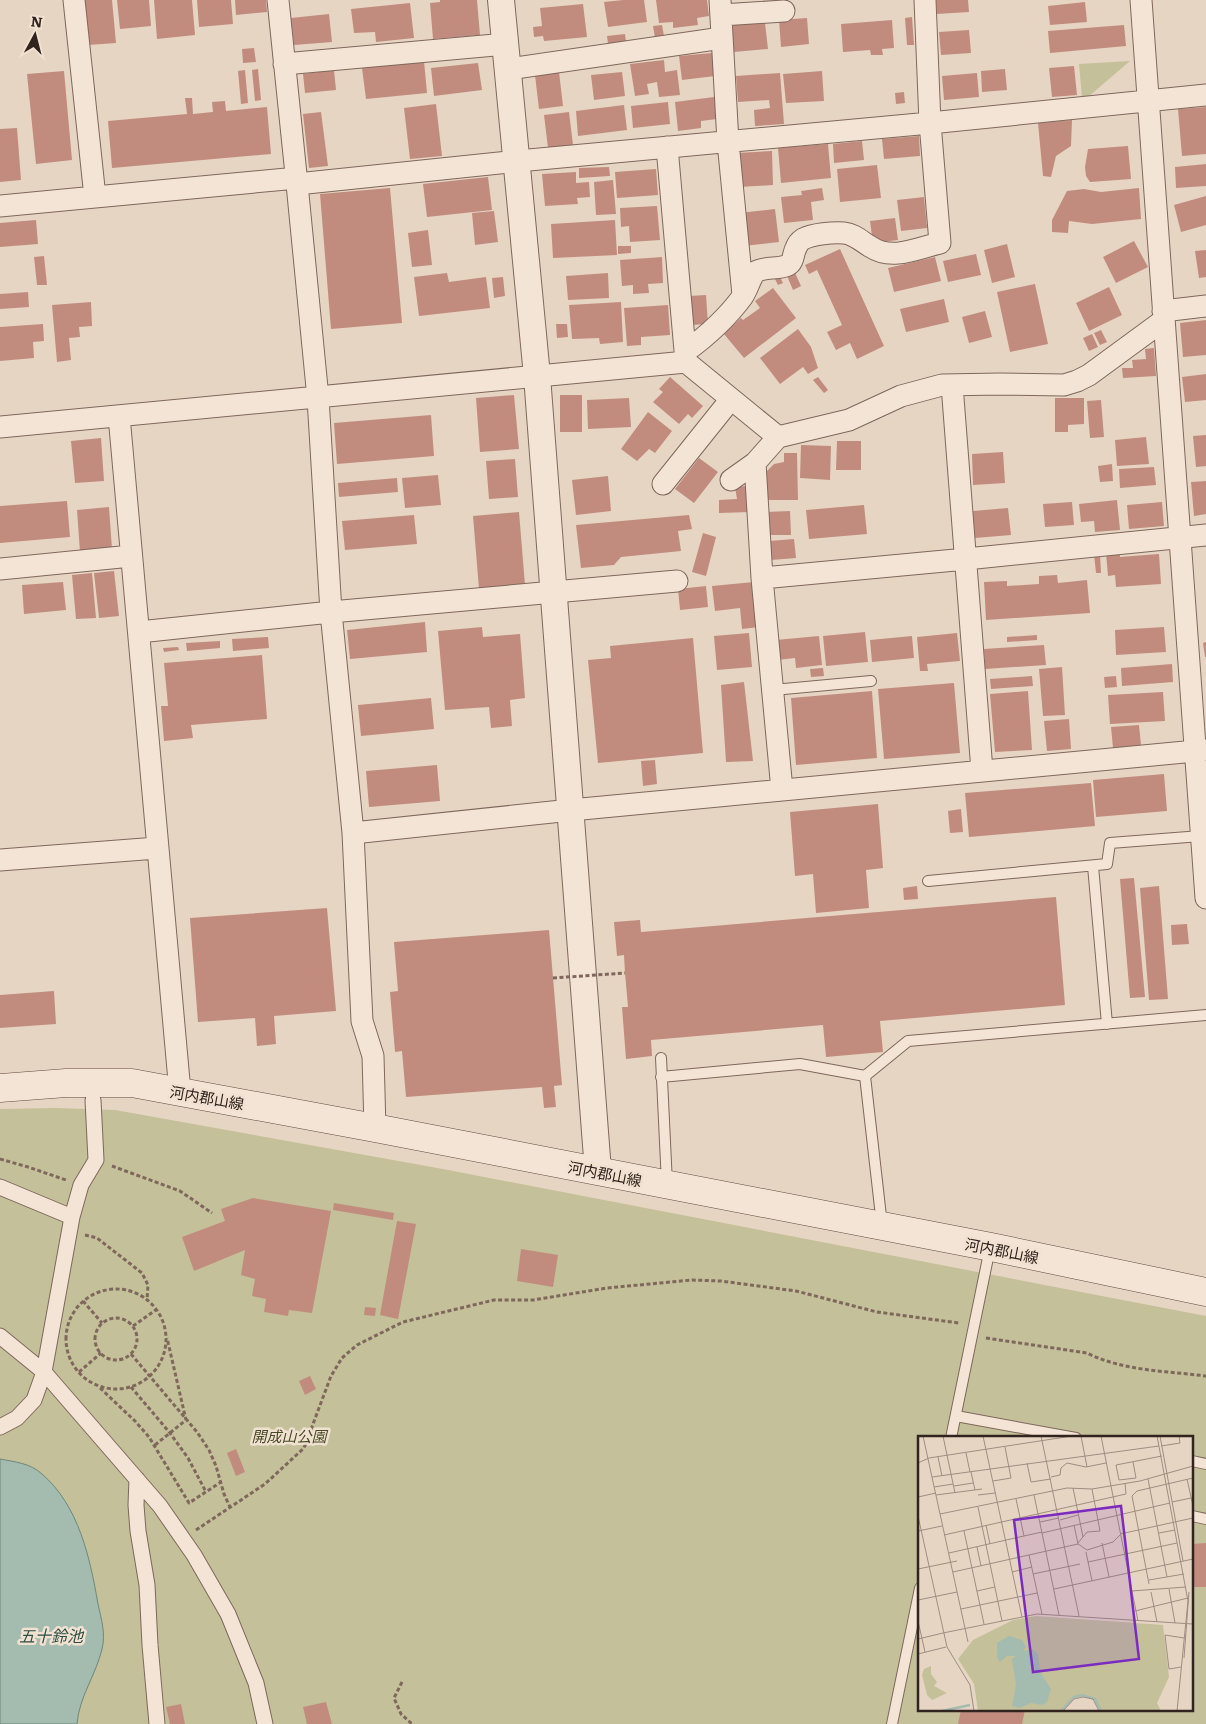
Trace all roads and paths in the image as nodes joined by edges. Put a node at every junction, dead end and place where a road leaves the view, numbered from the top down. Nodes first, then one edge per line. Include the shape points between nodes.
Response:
1 (74, 0) edge
2 (278, 0) edge
3 (501, 0) edge
4 (925, 0) edge
5 (1141, 0) edge
6 (720, 8) edge
7 (784, 11) dead end
8 (722, 38) junction
9 (507, 57) junction
10 (284, 64) junction
11 (1206, 94) edge
12 (1149, 101) junction
13 (930, 122) junction
14 (728, 142) junction
15 (667, 148) junction
16 (518, 161) junction
17 (297, 181) junction
18 (95, 197) junction
19 (0, 206) edge
20 (743, 295) junction
21 (1206, 306) edge
22 (1164, 315) junction
23 (685, 357) junction
24 (537, 376) junction
25 (952, 385) junction
26 (318, 398) junction
27 (731, 399) junction
28 (119, 416) junction
29 (0, 428) edge
30 (778, 437) junction
31 (755, 463) junction
32 (731, 480) dead end
33 (663, 484) dead end
34 (1206, 535) edge
35 (1180, 538) junction
36 (132, 556) junction
37 (966, 560) junction
38 (0, 569) edge
39 (762, 578) junction
40 (677, 581) dead end
41 (553, 591) junction
42 (331, 612) junction
43 (139, 632) junction
44 (871, 681) dead end
45 (773, 690) junction
46 (1200, 750) edge
47 (982, 771) junction
48 (782, 790) junction
49 (571, 810) junction
50 (353, 834) junction
51 (1201, 836) junction
52 (157, 848) junction
53 (0, 860) edge
54 (1093, 866) junction
55 (928, 881) dead end
56 (1206, 898) edge
57 (626, 973) dead end
58 (553, 978) dead end
59 (1206, 1015) edge
60 (1107, 1024) junction
61 (661, 1058) dead end
62 (865, 1076) junction
63 (661, 1077) junction
64 (0, 1088) edge
65 (180, 1092) junction
66 (93, 1100) dead end
67 (376, 1128) junction
68 (0, 1159) edge
69 (96, 1160) junction
70 (598, 1171) junction
71 (81, 1185) junction
72 (667, 1185) junction
73 (0, 1186) edge
74 (212, 1213) dead end
75 (71, 1224) junction
76 (882, 1226) junction
77 (990, 1247) junction
78 (1206, 1292) edge
79 (147, 1300) junction
80 (83, 1302) junction
81 (157, 1309) junction
82 (102, 1323) junction
83 (133, 1326) junction
84 (973, 1330) junction
85 (166, 1334) junction
86 (0, 1336) edge
87 (101, 1353) junction
88 (131, 1354) junction
89 (44, 1372) junction
90 (79, 1372) junction
91 (1206, 1376) edge
92 (149, 1377) junction
93 (98, 1385) junction
94 (131, 1387) junction
95 (956, 1416) junction
96 (186, 1420) junction
97 (0, 1427) edge
98 (170, 1433) junction
99 (951, 1436) edge
100 (1065, 1436) edge
101 (154, 1445) junction
102 (137, 1479) junction
103 (221, 1482) junction
104 (206, 1492) junction
105 (230, 1507) junction
106 (183, 1539) junction
107 (918, 1598) edge
108 (402, 1682) dead end
109 (157, 1724) edge
110 (265, 1724) edge
111 (412, 1724) edge
112 (892, 1724) edge

1 - 18 street
2 - 10 street
3 - 9 street
4 - 13 street
5 - 12 street
6 - 7 street
6 - 8 street
8 - 9 street
8 - 14 street
9 - 10 street
9 - 16 street
10 - 17 street
11 - 12 street
12 - 13 street
12 - 22 street
13 - 14 street
13 - 20 street via 940,242 888,254 872,248 853,234 803,239 792,262 755,272
14 - 15 street
14 - 20 street
15 - 16 street
15 - 23 street
16 - 17 street
16 - 24 street
17 - 18 street
17 - 26 street
18 - 19 street
20 - 23 street
21 - 22 street
22 - 25 street via 1077,381 1064,385
22 - 35 street
23 - 24 street
23 - 27 street
24 - 26 street
24 - 41 street
25 - 30 street via 901,396 849,420
25 - 37 street
26 - 28 street
26 - 42 street
27 - 30 street
27 - 33 street
28 - 29 street
28 - 36 street
30 - 31 street
31 - 32 street
31 - 39 street
34 - 35 street
35 - 37 street
35 - 46 street
36 - 38 street
36 - 43 street
37 - 39 street
37 - 47 street
39 - 45 street
40 - 41 street
41 - 42 street
41 - 49 street
42 - 43 street
42 - 50 street
43 - 52 street
44 - 45 lane
45 - 48 street
46 - 47 street
46 - 51 street
47 - 48 street
48 - 49 street
49 - 50 street
49 - 70 street
50 - 67 street via 362,1021 373,1056
51 - 54 lane via 1110,843 1107,864
51 - 56 street
52 - 53 street
52 - 65 street
54 - 55 lane
54 - 60 lane
57 - 58 path, bridge
59 - 60 lane
60 - 62 lane via 908,1041
61 - 63 lane
62 - 63 lane via 800,1064
62 - 76 lane
63 - 72 lane
64 - 65 main road, 河内郡山線 via 66,1082 132,1084
65 - 67 main road, 河内郡山線
66 - 69 street
67 - 70 main road, 河内郡山線
68 - 71 path
69 - 71 street
69 - 74 path via 180,1191
70 - 72 main road, 河内郡山線
71 - 75 street
72 - 76 main road, 河内郡山線
73 - 75 street
75 - 79 path via 97,1238 142,1273 148,1285
75 - 89 street
76 - 77 main road, 河内郡山線
77 - 78 main road, 河内郡山線
77 - 84 lane
79 - 80 path via 122,1289 95,1294
79 - 81 path
80 - 82 path
80 - 90 path via 71,1318 66,1337 67,1351
81 - 83 path
81 - 85 path
82 - 83 path via 117,1317
82 - 87 path via 95,1338
83 - 88 path via 138,1339
84 - 91 path via 1087,1353 1120,1366
84 - 95 lane
84 - 105 path via 852,1306 796,1291 722,1281 692,1280 607,1288 533,1300 494,1300 403,1322 357,1345 342,1358 331,1376 304,1448 264,1484
85 - 92 path via 162,1361
85 - 96 path
86 - 89 street
87 - 88 path via 116,1360
87 - 90 path
88 - 92 path
89 - 97 street via 34,1400 17,1418
89 - 102 street
90 - 93 path
92 - 94 path
92 - 96 path
93 - 94 path via 118,1390
93 - 101 path via 150,1437
94 - 98 path
95 - 99 lane
95 - 100 lane
96 - 98 path
96 - 103 path via 209,1450
98 - 101 path
98 - 104 path
101 - 104 path via 189,1503
102 - 106 street
102 - 109 street via 137,1514 147,1586
103 - 104 path
103 - 105 path
105 - 106 path
106 - 110 street via 228,1614 256,1683
107 - 112 lane
108 - 111 path via 394,1698 401,1714

